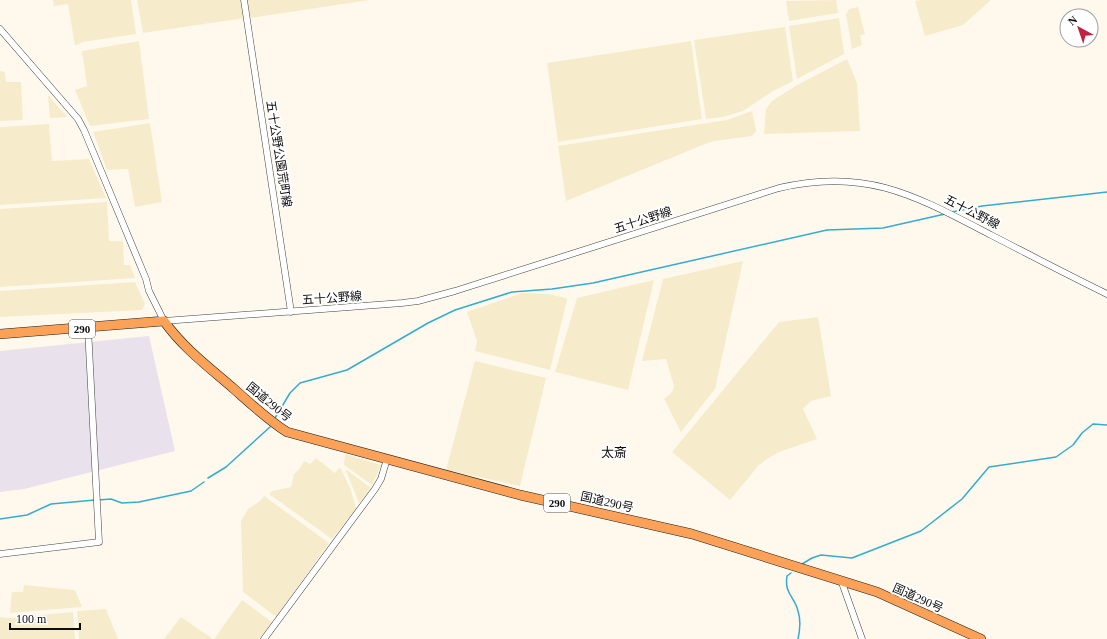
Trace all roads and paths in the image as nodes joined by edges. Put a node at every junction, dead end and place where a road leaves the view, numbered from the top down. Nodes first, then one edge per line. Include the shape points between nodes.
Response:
1 (244, 0) edge
2 (0, 29) edge
3 (1107, 294) edge
4 (291, 312) junction
5 (164, 321) junction
6 (88, 328) junction
7 (0, 334) edge
8 (387, 459) junction
9 (0, 554) edge
10 (841, 580) junction
11 (264, 639) edge
12 (862, 639) edge
13 (981, 639) edge

1 - 4 street, 五十公野公園荒町線
2 - 5 street via 76,116 84,130 149,291
3 - 4 street, 五十公野線 via 911,195 848,180 827,180 779,188 418,301
4 - 5 street, 五十公野線
5 - 6 highway, 290
5 - 8 highway, 国道290号 / 290 via 176,338 199,359 287,432
6 - 7 highway, 290
6 - 9 street via 99,542
8 - 10 highway, 国道290号 / 290 via 520,495 692,534
8 - 11 street via 375,489
10 - 12 street
10 - 13 highway, 国道290号 / 290 via 877,592

